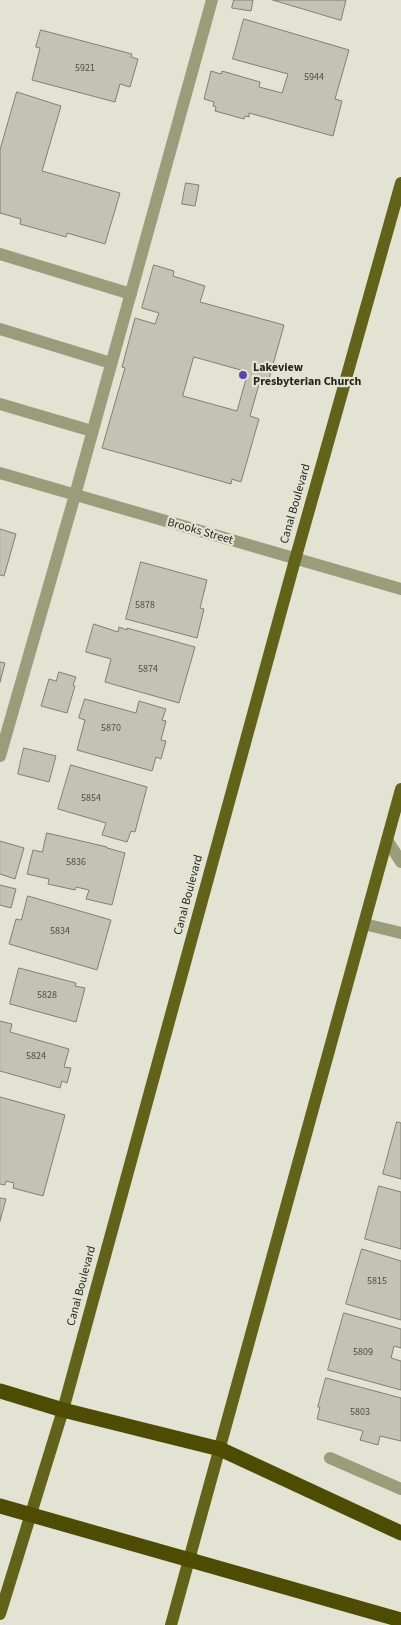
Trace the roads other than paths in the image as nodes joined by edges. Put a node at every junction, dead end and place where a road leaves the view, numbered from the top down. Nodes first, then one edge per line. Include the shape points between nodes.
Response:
1 (212, 0) edge
2 (401, 183) edge
3 (0, 254) edge
4 (131, 294) junction
5 (0, 328) edge
6 (111, 363) junction
7 (0, 404) edge
8 (92, 431) junction
9 (0, 473) edge
10 (75, 495) junction
11 (295, 560) junction
12 (401, 589) edge
13 (0, 756) edge
14 (401, 790) edge
15 (387, 840) junction
16 (401, 862) edge
17 (364, 924) junction
18 (401, 933) edge
19 (0, 1392) edge
20 (63, 1410) junction
21 (220, 1448) junction
22 (330, 1458) dead end
23 (401, 1489) edge
24 (0, 1506) edge
25 (401, 1533) edge
26 (0, 1614) edge
27 (401, 1620) edge
28 (170, 1625) edge

1 - 4 street
2 - 11 main road, Canal Boulevard
3 - 4 street
4 - 6 street
5 - 6 street
6 - 8 street
7 - 8 street
8 - 10 street
9 - 10 street, Brooks Street
10 - 11 street, Brooks Street
10 - 13 street
11 - 12 street, Brooks Street
11 - 20 main road, Canal Boulevard
14 - 15 main road
15 - 16 street
15 - 17 main road
17 - 18 street
17 - 21 main road
19 - 20 highway
20 - 21 highway
20 - 26 main road, Canal Boulevard
21 - 25 highway
21 - 28 main road
22 - 23 street
24 - 27 highway

